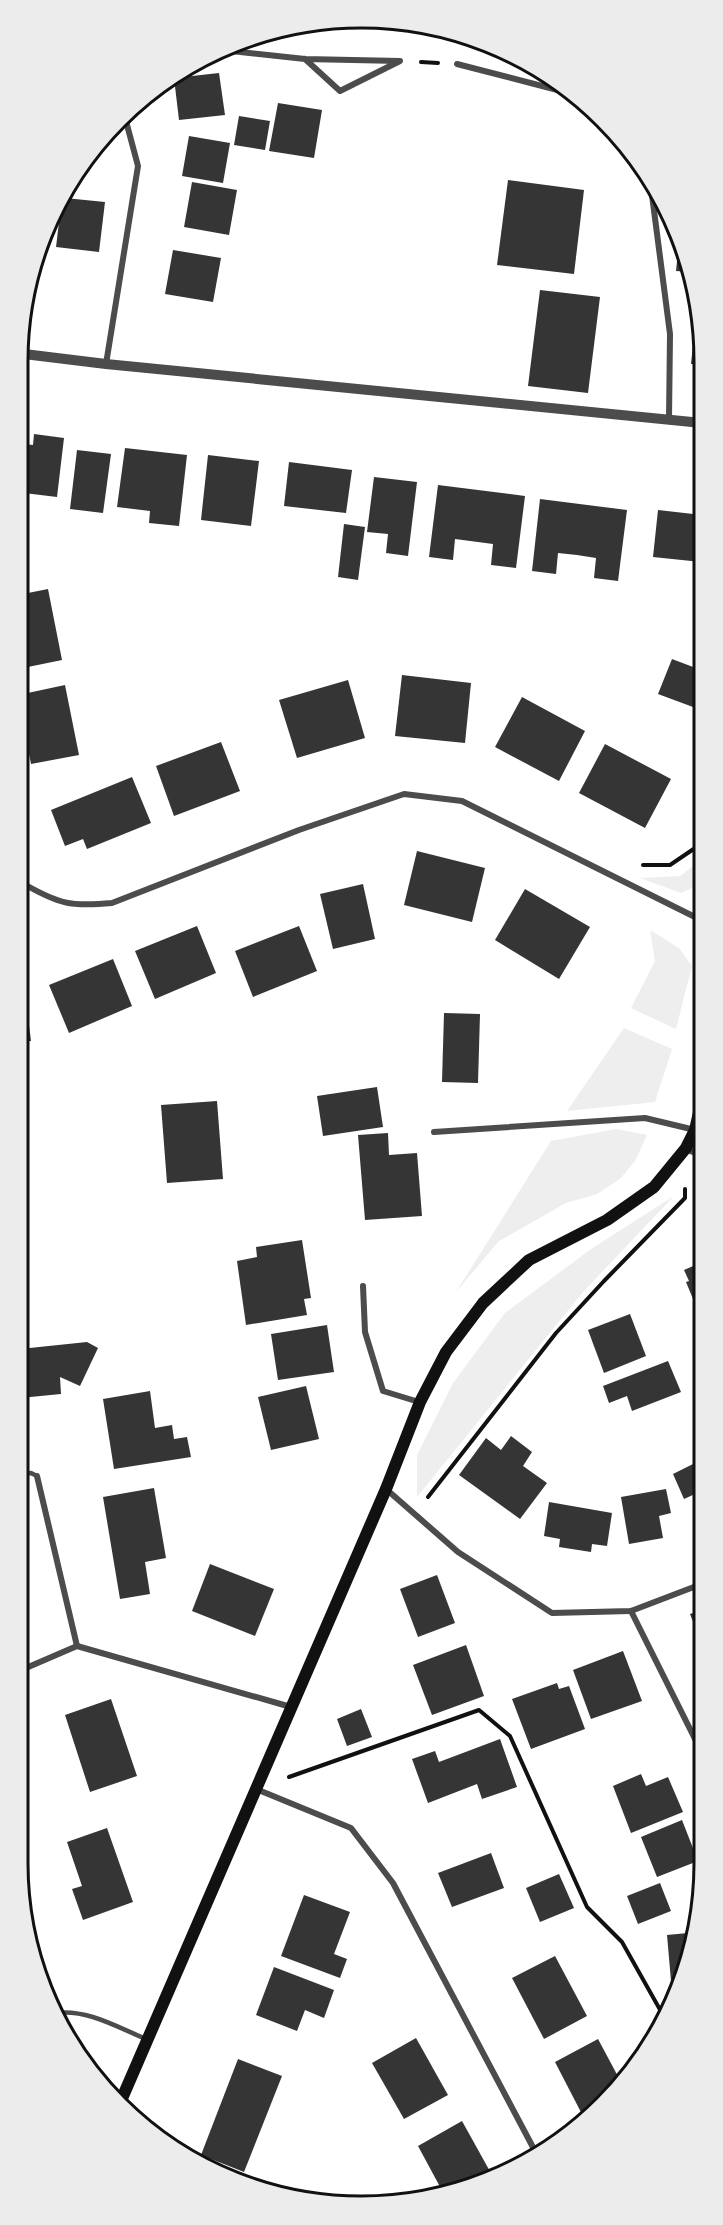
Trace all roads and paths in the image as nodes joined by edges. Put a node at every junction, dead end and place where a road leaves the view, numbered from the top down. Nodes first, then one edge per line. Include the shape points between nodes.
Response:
1 (239, 52) edge
2 (305, 59) junction
3 (400, 61) junction
4 (457, 64) joint
5 (552, 89) edge
6 (127, 125) edge
7 (653, 200) edge
8 (28, 355) edge
9 (106, 364) junction
10 (669, 419) junction
11 (694, 422) edge
12 (694, 849) edge
13 (627, 884) junction
14 (28, 886) edge
15 (694, 917) edge
16 (694, 1130) edge
17 (434, 1132) dead end
18 (694, 1132) edge
19 (686, 1148) junction
20 (694, 1152) edge
21 (363, 1286) dead end
22 (420, 1402) junction
23 (28, 1474) edge
24 (37, 1476) joint
25 (386, 1489) junction
26 (415, 1514) junction
27 (694, 1587) edge
28 (631, 1611) junction
29 (77, 1646) junction
30 (28, 1667) edge
31 (291, 1707) junction
32 (694, 1737) edge
33 (255, 1789) junction
34 (660, 2010) edge
35 (64, 2012) edge
36 (148, 2040) junction
37 (123, 2096) edge
38 (534, 2148) edge

1 - 2 street
2 - 3 street
2 - 3 street via 340,91
3 - 4 path
4 - 5 street
6 - 9 street via 138,166
7 - 10 street via 670,334
8 - 9 street
9 - 10 street
10 - 11 street
12 - 13 path via 670,865 635,865
13 - 14 street via 462,801 404,794 112,903 81,906 50,899
13 - 15 street
16 - 17 street via 645,1118
18 - 19 main road
19 - 20 street
19 - 22 main road via 654,1187 607,1220 529,1260 483,1303 446,1352
19 - 26 path via 685,1198 556,1333
21 - 22 street via 365,1332 383,1391
22 - 25 main road
23 - 24 lane
24 - 29 street
25 - 26 street
25 - 31 main road
26 - 28 street via 458,1552 552,1612
27 - 28 street
28 - 32 street
29 - 30 street
29 - 31 street
31 - 33 main road
33 - 34 path via 479,1710 510,1736 587,1907 622,1942
33 - 36 main road
33 - 38 street via 351,1828 393,1882
35 - 36 lane via 95,2017
36 - 37 main road

